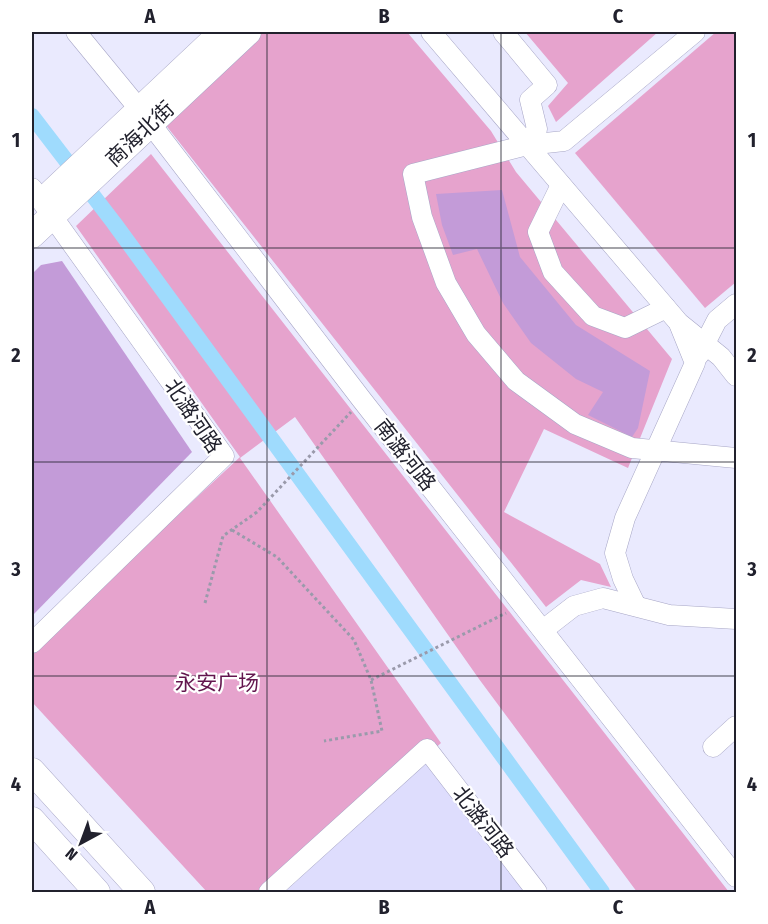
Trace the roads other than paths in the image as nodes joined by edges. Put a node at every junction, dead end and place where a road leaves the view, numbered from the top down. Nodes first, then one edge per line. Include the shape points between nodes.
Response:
1 (76, 32) edge
2 (223, 32) edge
3 (248, 32) edge
4 (431, 32) edge
5 (503, 32) edge
6 (695, 32) edge
7 (145, 118) junction
8 (527, 145) junction
9 (561, 185) junction
10 (44, 204) edge
11 (32, 236) edge
12 (736, 304) edge
13 (673, 316) junction
14 (705, 344) junction
15 (729, 357) edge
16 (695, 363) junction
17 (736, 376) edge
18 (655, 451) junction
19 (736, 458) edge
20 (636, 606) junction
21 (736, 619) edge
22 (543, 630) junction
23 (32, 643) edge
24 (736, 726) edge
25 (713, 747) dead end
26 (32, 771) edge
27 (32, 820) edge
28 (736, 877) edge
29 (97, 892) edge
30 (142, 892) edge
31 (269, 892) edge
32 (537, 892) edge

1 - 7 street, 南潞河路
2 - 7 main road
3 - 7 main road, 商海北街
4 - 8 street
5 - 8 street via 547,85 530,100 537,129
6 - 8 street via 564,141
7 - 10 main road
7 - 22 street, 南潞河路
8 - 9 street
8 - 18 street via 413,174 422,217 446,283 476,334 516,381 575,424 632,448
9 - 13 street
9 - 13 street via 538,232 553,272 593,316 625,328
10 - 11 main road
10 - 23 street, 北潞河路 via 224,456
12 - 14 street via 717,320
13 - 14 street
13 - 16 street
14 - 15 street
14 - 16 street
15 - 17 street
16 - 18 street
18 - 19 street
18 - 20 street via 625,518 615,553
20 - 21 street via 669,615
20 - 22 street via 603,598 574,606
22 - 28 street, 南潞河路
24 - 25 street
26 - 30 main road
27 - 29 main road
31 - 32 street, 北潞河路 via 427,749

